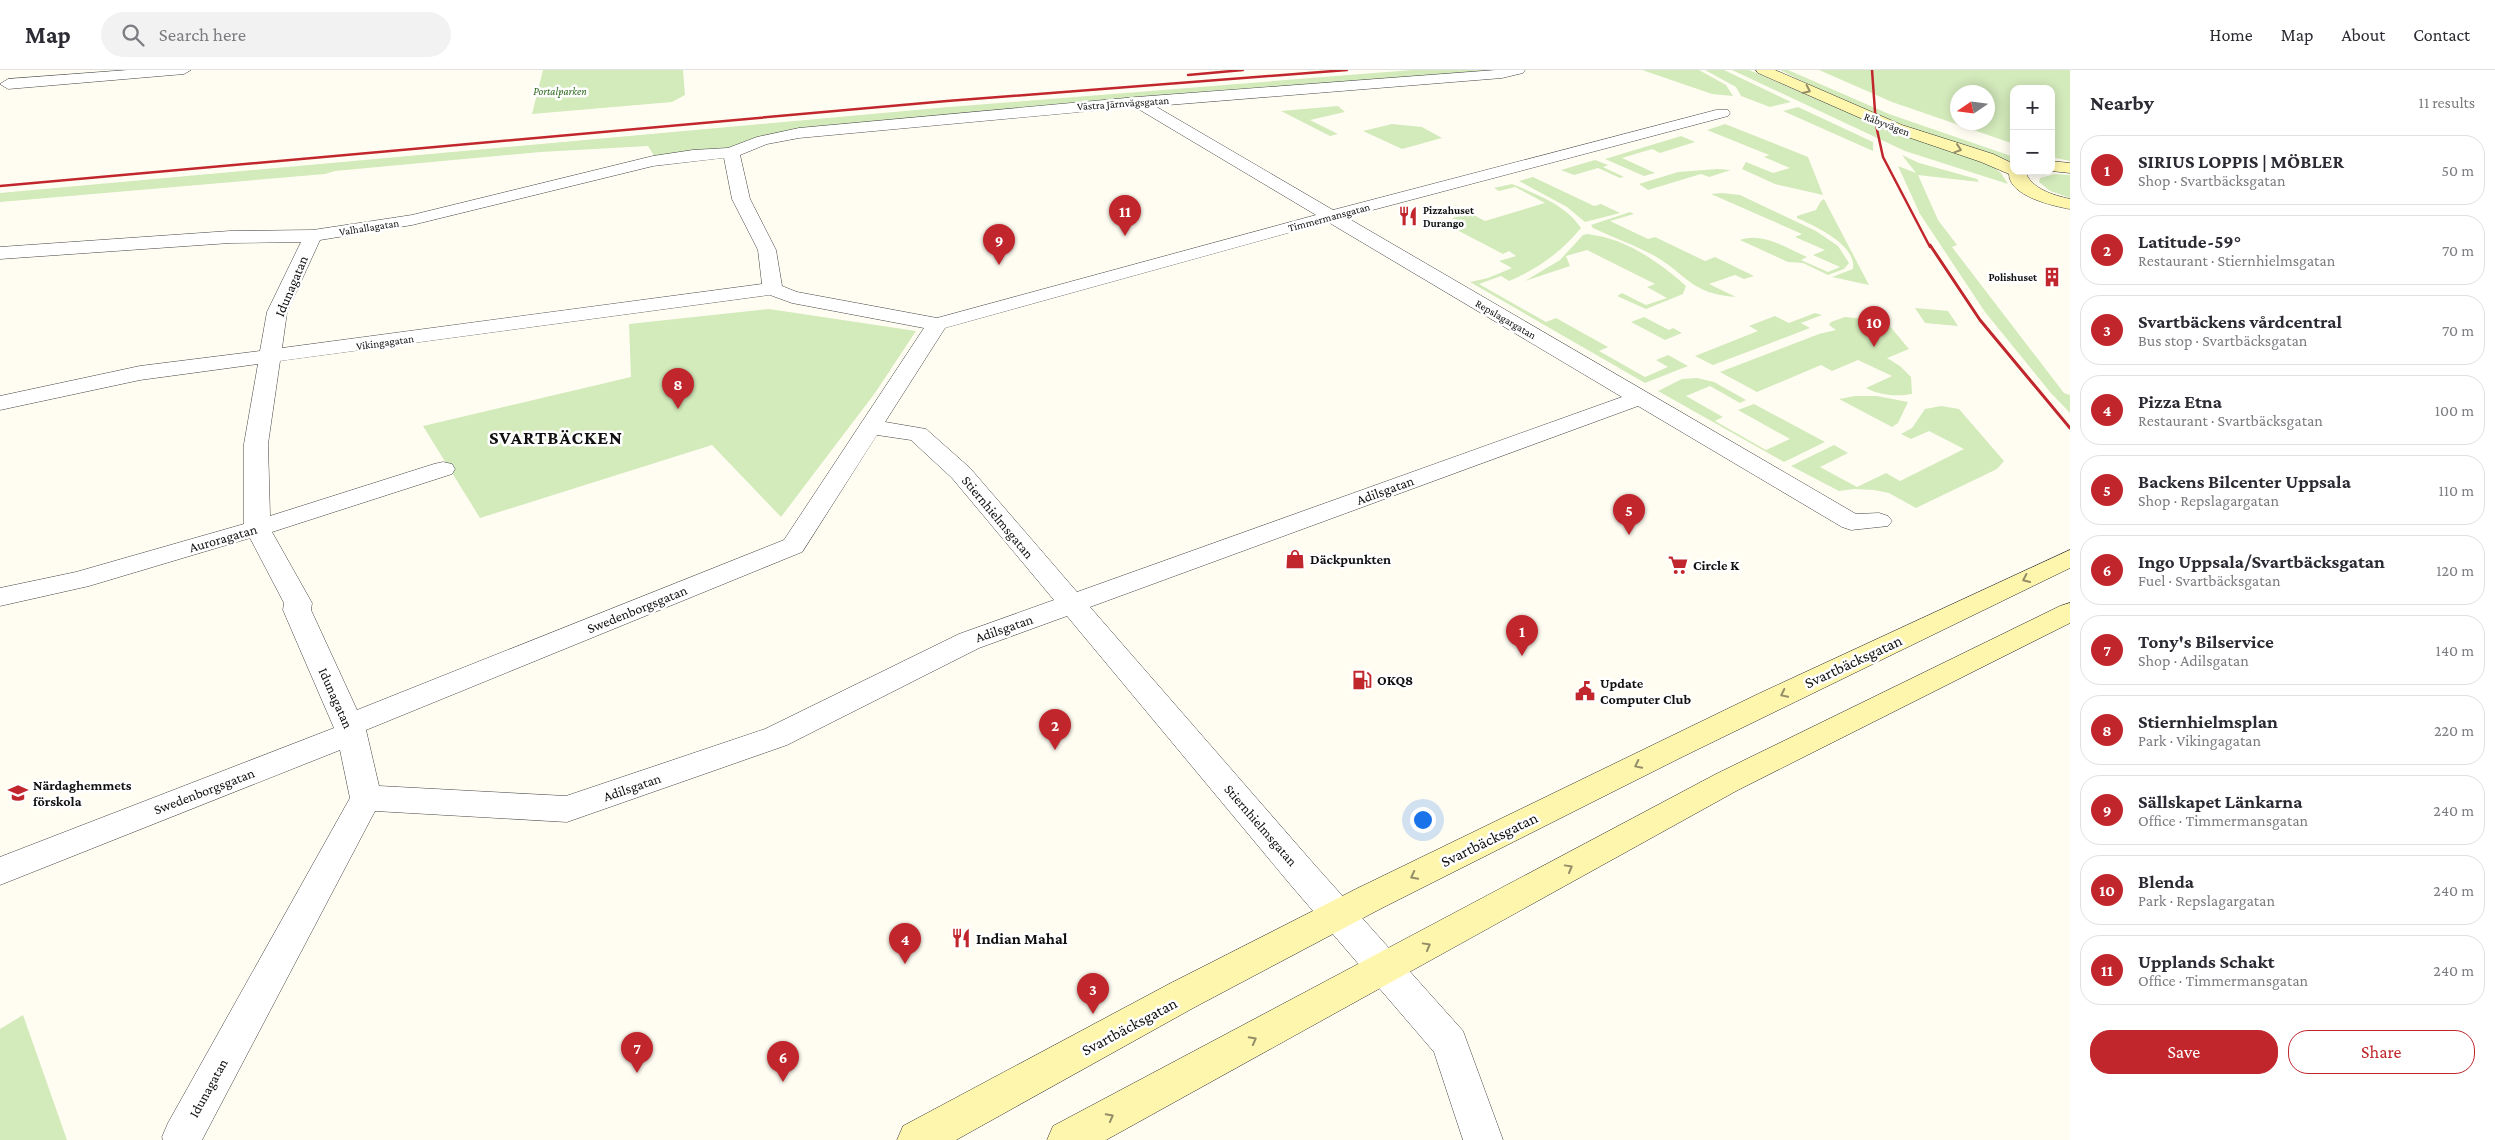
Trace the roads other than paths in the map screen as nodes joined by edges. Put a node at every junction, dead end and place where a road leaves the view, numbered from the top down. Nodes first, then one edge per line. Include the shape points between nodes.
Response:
1 (21, 70) edge
2 (184, 70) edge
3 (1518, 70) edge
4 (1763, 70) edge
5 (1819, 78) dead end
6 (4, 89) edge
7 (1137, 102) junction
8 (1878, 103) dead end
9 (1722, 114) dead end
10 (1912, 117) dead end
11 (2008, 150) dead end
12 (731, 154) junction
13 (2010, 168) edge
14 (2018, 175) edge
15 (2069, 204) edge
16 (1331, 216) junction
17 (314, 236) junction
18 (0, 253) edge
19 (772, 289) junction
20 (937, 324) junction
21 (269, 358) junction
22 (1639, 398) junction
23 (0, 404) edge
24 (872, 427) junction
25 (443, 469) dead end
26 (1878, 521) dead end
27 (257, 528) junction
28 (2070, 558) edge
29 (0, 597) edge
30 (1071, 605) junction
31 (2070, 612) edge
32 (350, 729) junction
33 (366, 798) junction
34 (0, 871) edge
35 (1339, 915) junction
36 (1386, 969) junction
37 (182, 1137) dead end
38 (917, 1140) edge
39 (1067, 1140) edge
40 (1483, 1140) edge

1 - 6 street
2 - 6 street
3 - 7 street, Västra Järnvägsgatan via 1502,74
4 -> 13 street, Råbyvägen via 1896,128
5 - 8 street, Råbyvägen
7 - 12 street, Västra Järnvägsgatan via 799,133 763,140
7 - 16 street, Repslagargatan
9 - 16 street, Timmermansgatan
10 - 11 street, Råbyvägen
12 - 17 street, Valhallagatan via 653,161 412,220
12 - 19 street via 741,198 767,250
14 - 15 street via 2023,186
16 - 20 street, Timmermansgatan
16 - 22 street, Repslagargatan
17 - 18 street, Valhallagatan via 230,237
17 - 21 street, Idunagatan via 277,312
19 - 20 street via 792,297
19 - 21 street, Vikingagatan
20 - 24 street
21 - 23 street, Vikingagatan via 140,373
21 - 27 street, Idunagatan via 256,444
22 - 26 street, Repslagargatan via 1851,522
22 - 30 street, Adilsgatan
24 - 30 street, Stiernhielmsgatan via 918,434 961,473
24 - 32 street, Swedenborgsgatan via 793,546
25 - 27 street, Auroragatan
27 - 29 street, Auroragatan via 79,580
27 - 32 street, Idunagatan via 298,603 297,610
28 -> 35 street, Svartbäcksgatan via 1773,699
30 - 33 street, Adilsgatan via 969,641 776,737 567,809
30 - 35 street, Stiernhielmsgatan
36 -> 31 street via 1735,778
32 - 33 street, Idunagatan
32 - 34 street, Swedenborgsgatan
33 - 37 street, Idunagatan
35 - 36 street, Stiernhielmsgatan
35 - 38 street, Svartbäcksgatan
39 -> 36 street
36 - 40 street via 1450,1043

